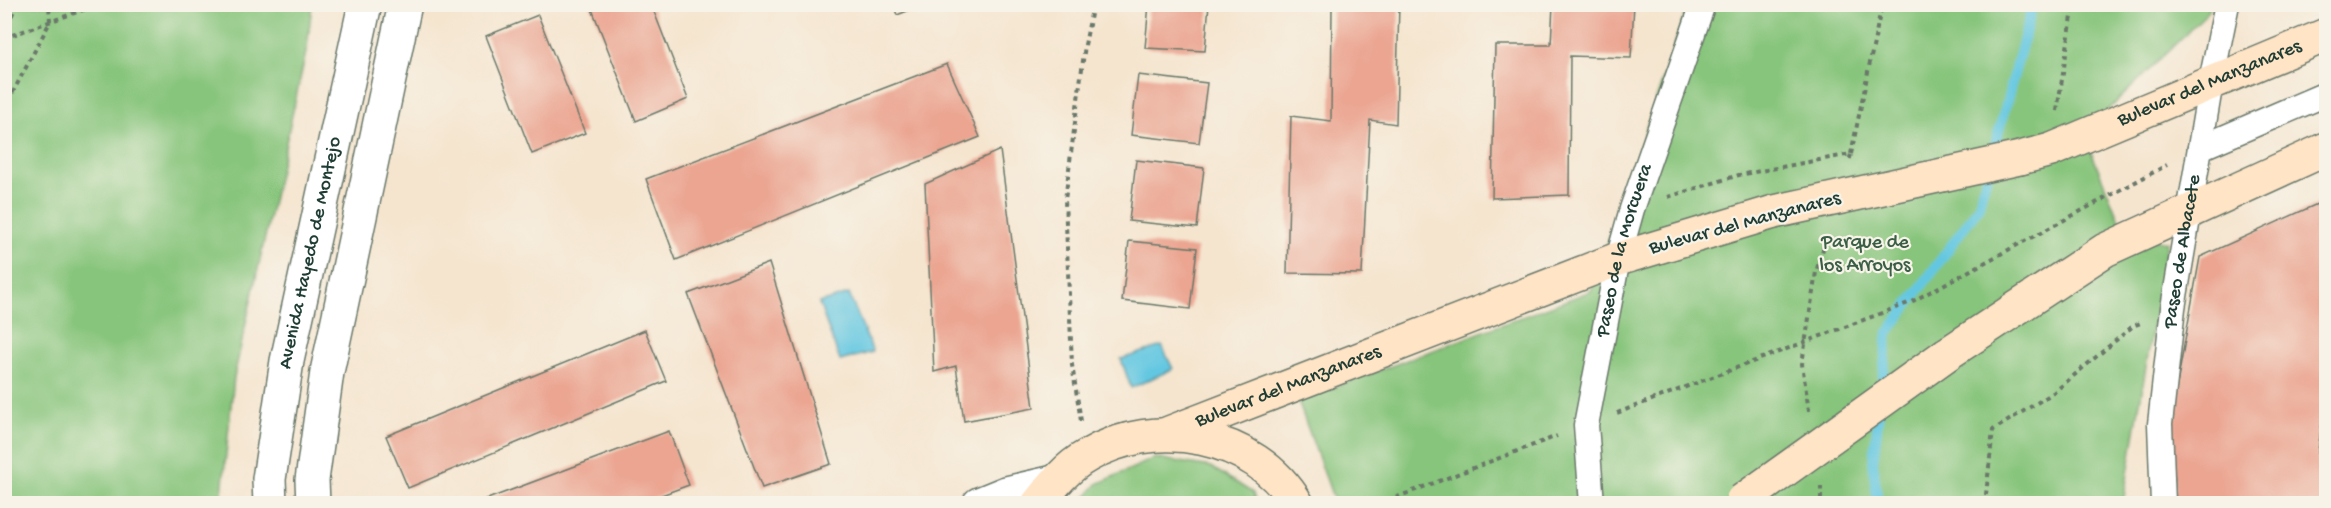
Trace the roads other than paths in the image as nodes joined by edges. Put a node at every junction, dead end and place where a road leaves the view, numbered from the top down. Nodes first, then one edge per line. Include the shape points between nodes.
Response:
1 (364, 4) edge
2 (405, 4) edge
3 (1703, 4) edge
4 (2227, 4) edge
5 (2326, 35) edge
6 (2211, 82) junction
7 (2326, 94) edge
8 (2200, 148) junction
9 (2326, 149) edge
10 (2189, 212) junction
11 (1618, 259) junction
12 (1169, 433) junction
13 (1046, 493) edge
14 (1740, 502) edge
15 (270, 504) edge
16 (313, 504) edge
17 (979, 504) edge
18 (1297, 504) edge
19 (1592, 504) edge
20 (2163, 504) edge

1 - 15 street, Avenida Hayedo de Montejo via 287,360 269,479
2 - 16 street via 327,372 312,480
3 - 11 street, Paseo de la Morcuera
4 - 6 street, Paseo de Albacete
5 - 6 main road, Bulevar del Manzanares
6 - 8 street, Paseo de Albacete
6 - 11 main road, Bulevar del Manzanares, bridge via 2051,150 1774,212
7 - 8 street
8 - 10 street, Paseo de Albacete
9 - 10 main road
10 - 14 main road, bridge via 2105,250 1947,354
10 - 20 street, Paseo de Albacete via 2160,424
11 - 12 main road, Bulevar del Manzanares
11 - 19 street, Paseo de la Morcuera via 1586,425
12 - 13 main road via 1127,439 1087,456
12 - 18 main road via 1215,440 1256,460 1289,491
13 - 17 street via 1006,494

